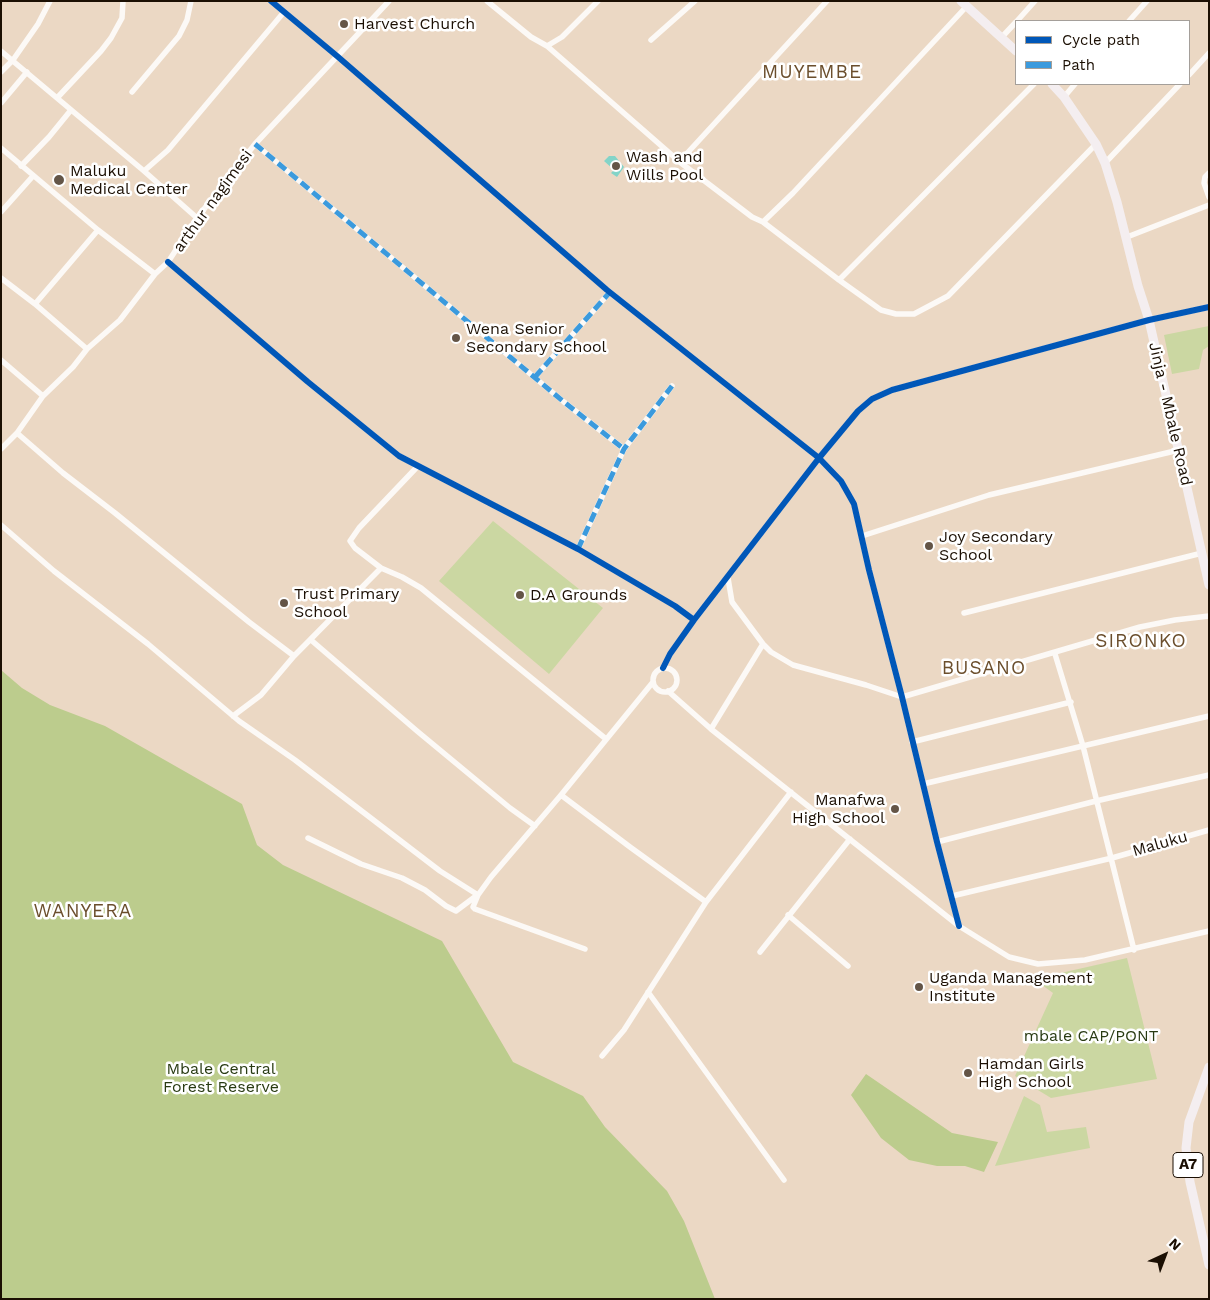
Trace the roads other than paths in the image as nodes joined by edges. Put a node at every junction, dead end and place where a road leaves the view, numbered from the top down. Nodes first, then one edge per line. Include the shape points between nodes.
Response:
1 (50, 1) edge
2 (123, 1) edge
3 (191, 1) edge
4 (271, 1) edge
5 (389, 1) edge
6 (487, 1) edge
7 (598, 1) edge
8 (695, 1) edge
9 (827, 1) edge
10 (1035, 1) edge
11 (1147, 1) edge
12 (964, 4) edge
13 (284, 12) junction
14 (1017, 20) edge
15 (1130, 20) edge
16 (1015, 22) edge
17 (1002, 38) junction
18 (651, 40) dead end
19 (547, 46) junction
20 (1015, 50) edge
21 (1, 51) edge
22 (1209, 54) edge
23 (338, 56) junction
24 (13, 60) junction
25 (1, 72) edge
26 (27, 72) junction
27 (1190, 74) edge
28 (1033, 85) edge
29 (1053, 85) edge
30 (1074, 85) edge
31 (1179, 85) edge
32 (132, 92) dead end
33 (1064, 96) junction
34 (57, 98) junction
35 (1, 103) edge
36 (71, 110) junction
37 (255, 144) junction
38 (1096, 144) junction
39 (1, 148) edge
40 (680, 161) junction
41 (1105, 163) junction
42 (21, 166) junction
43 (144, 171) junction
44 (1209, 173) edge
45 (33, 176) junction
46 (1209, 198) edge
47 (1209, 205) edge
48 (1, 212) edge
49 (197, 218) junction
50 (763, 222) junction
51 (98, 230) junction
52 (1127, 237) junction
53 (168, 262) junction
54 (155, 274) junction
55 (1, 278) edge
56 (839, 280) junction
57 (610, 292) junction
58 (35, 304) junction
59 (1209, 307) edge
60 (1150, 320) junction
61 (87, 349) junction
62 (1, 360) edge
63 (534, 377) junction
64 (672, 386) dead end
65 (43, 396) junction
66 (17, 433) junction
67 (2, 446) edge
68 (624, 449) junction
69 (1179, 450) junction
70 (819, 458) junction
71 (417, 467) junction
72 (1, 525) edge
73 (862, 536) junction
74 (578, 549) junction
75 (1202, 553) junction
76 (381, 568) junction
77 (728, 578) junction
78 (1209, 585) edge
79 (964, 613) dead end
80 (1209, 616) edge
81 (694, 620) junction
82 (311, 640) junction
83 (763, 644) junction
84 (1055, 654) junction
85 (294, 656) junction
86 (663, 668) junction
87 (653, 682) junction
88 (668, 691) junction
89 (902, 697) junction
90 (1071, 702) junction
91 (233, 716) junction
92 (1209, 716) edge
93 (711, 729) junction
94 (606, 739) junction
95 (912, 742) junction
96 (1083, 746) junction
97 (1209, 774) edge
98 (923, 784) junction
99 (790, 792) junction
100 (561, 795) junction
101 (1096, 801) junction
102 (535, 826) junction
103 (1209, 830) edge
104 (308, 838) dead end
105 (850, 839) junction
106 (937, 842) junction
107 (1112, 858) junction
108 (478, 895) junction
109 (952, 896) junction
110 (706, 902) junction
111 (788, 915) junction
112 (959, 926) junction
113 (1209, 931) edge
114 (586, 949) dead end
115 (1134, 950) junction
116 (760, 952) dead end
117 (848, 966) dead end
118 (648, 992) junction
119 (602, 1056) dead end
120 (1209, 1067) edge
121 (784, 1180) dead end
122 (1209, 1265) edge

1 - 24 street
2 - 34 street via 122,18 110,38
3 - 32 street via 179,36
4 - 13 street
5 - 23 street, arthur nagimesi
6 - 19 street
7 - 19 street via 562,37
8 - 18 street
9 - 40 street
10 - 14 street
11 - 15 street
12 - 17 main road
12 - 50 street
13 - 23 street
13 - 43 street via 168,150
16 - 17 street
17 - 20 main road
19 - 40 street
21 - 24 street
22 - 27 street
23 - 37 street, arthur nagimesi
23 - 57 street
24 - 25 street
24 - 26 street
26 - 34 street
26 - 35 street
28 - 56 street
29 - 33 main road, Jinja - Mbale Road
30 - 33 street
31 - 41 street
33 - 38 main road, Jinja - Mbale Road
34 - 36 street
36 - 42 street
36 - 43 street
37 - 49 street, arthur nagimesi
37 - 63 street
38 - 41 main road, Jinja - Mbale Road
38 - 56 street via 948,296 923,310 914,314 896,314 881,310
39 - 42 street
40 - 50 street
41 - 52 main road, Jinja - Mbale Road
42 - 45 street
43 - 49 street
44 - 46 street via 1204,183
45 - 48 street
45 - 51 street
47 - 52 street
49 - 53 street, arthur nagimesi
50 - 56 street
51 - 54 street
51 - 58 street
52 - 60 main road, Jinja - Mbale Road
53 - 54 street, arthur nagimesi
53 - 71 street via 382,444
54 - 61 street, arthur nagimesi via 120,320
55 - 58 street
57 - 63 street
57 - 70 street
58 - 61 street
59 - 60 street
60 - 69 main road, Jinja - Mbale Road
60 - 70 street via 892,390 872,399 858,411
61 - 65 street, arthur nagimesi
62 - 65 street
63 - 68 street
64 - 68 street
65 - 66 street, arthur nagimesi
66 - 67 street, arthur nagimesi
66 - 85 street
68 - 74 street
69 - 73 street via 990,495
69 - 75 main road, Jinja - Mbale Road
70 - 73 street via 850,493
70 - 77 street
71 - 74 street
71 - 76 street via 351,539 355,548
72 - 91 street
73 - 89 street
74 - 81 street
75 - 78 main road, Jinja - Mbale Road
75 - 79 street
76 - 82 street
76 - 94 street via 421,588
77 - 81 street
77 - 83 street via 732,602
80 - 84 street via 1140,627
81 - 86 street
82 - 85 street
82 - 102 street
83 - 89 street via 776,656 793,664
83 - 93 street
84 - 89 street
84 - 90 street
85 - 91 street via 261,695
86 - 87 street via 656,671
86 - 88 street via 671,669 677,679
87 - 88 street via 660,691
87 - 94 street
88 - 93 street
89 - 95 street
90 - 95 street
90 - 96 street
91 - 108 street via 440,871
92 - 96 street
93 - 99 street
94 - 100 street
95 - 98 street
96 - 98 street
96 - 101 street
97 - 101 street
98 - 106 street
99 - 105 street
99 - 110 street
100 - 102 street
100 - 110 street
101 - 106 street
101 - 107 street
102 - 108 street
103 - 107 street, Maluku
104 - 108 street via 361,864 402,878 456,911
105 - 111 street
105 - 112 street
106 - 109 street
107 - 109 street, Maluku
107 - 115 street
108 - 114 street via 475,909
109 - 112 street
110 - 118 street
111 - 116 street
111 - 117 street
112 - 115 street via 1009,957 1029,962 1065,963
113 - 115 street
118 - 119 street via 624,1030
118 - 121 street
120 - 122 main road, A7 via 1190,1122 1186,1148 1190,1182

